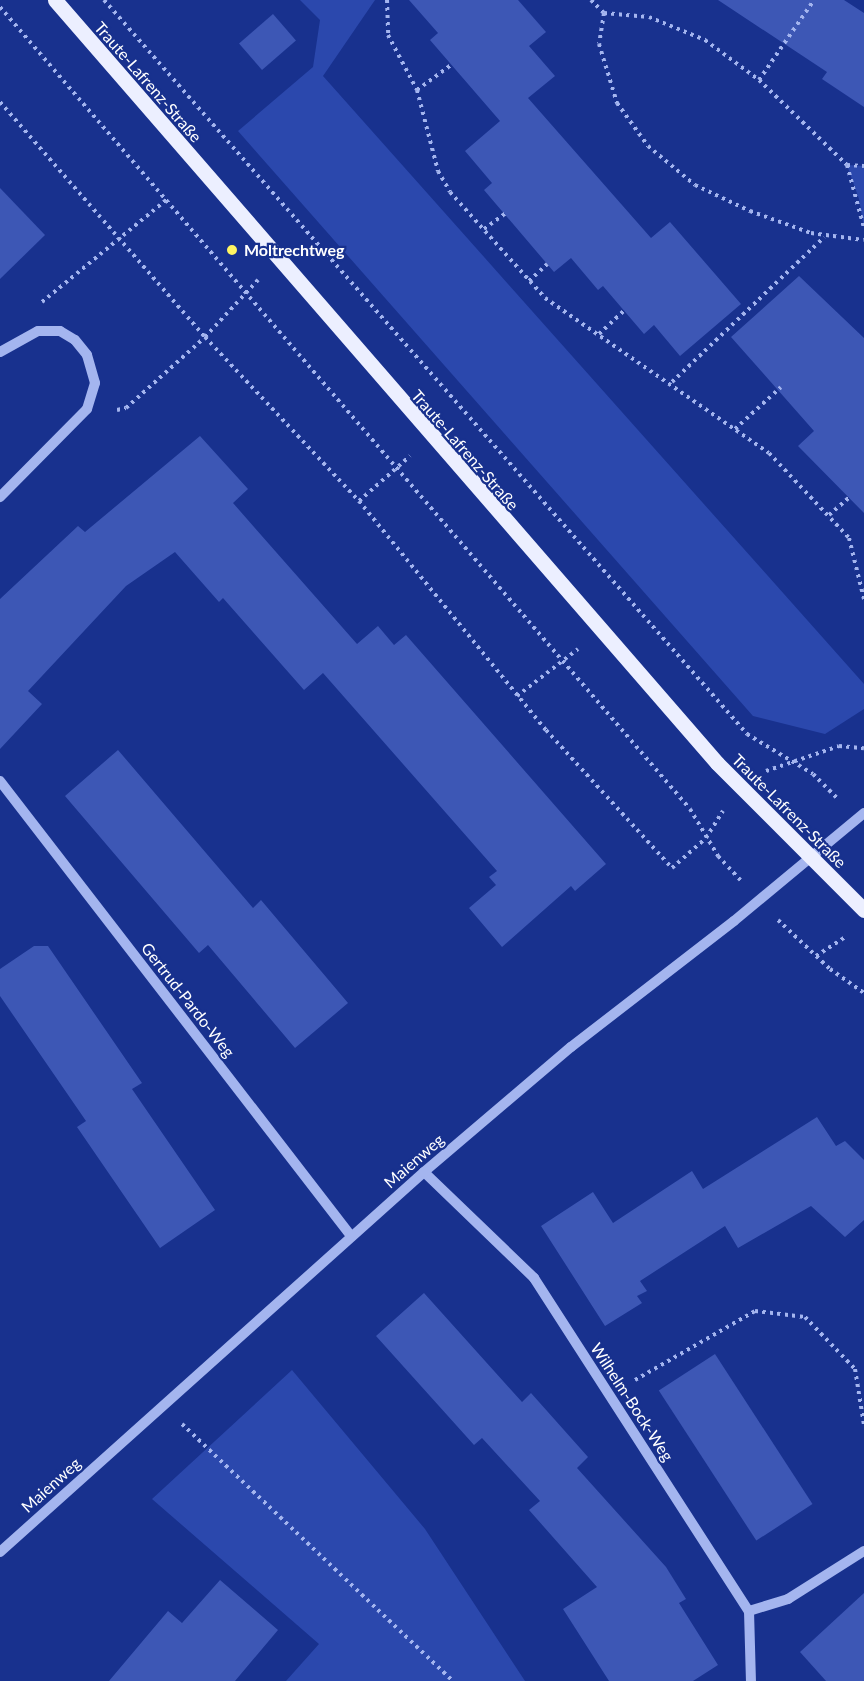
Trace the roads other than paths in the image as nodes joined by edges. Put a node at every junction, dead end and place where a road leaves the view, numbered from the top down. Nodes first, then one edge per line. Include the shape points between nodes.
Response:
1 (55, 0) edge
2 (4, 349) edge
3 (0, 497) edge
4 (0, 781) edge
5 (864, 813) edge
6 (810, 858) junction
7 (864, 910) edge
8 (424, 1172) junction
9 (351, 1236) junction
10 (2, 1547) edge
11 (864, 1551) edge
12 (749, 1611) junction
13 (751, 1681) edge

1 - 6 main road, Traute-Lafrenz-Straße via 601,632 723,770
2 - 3 street via 50,330 75,340 87,355 95,383 91,403 80,418
4 - 9 street, Gertrud-Pardo-Weg
5 - 6 street, Maienweg
6 - 7 main road, Traute-Lafrenz-Straße
6 - 8 street, Maienweg via 571,1047
8 - 9 street, Maienweg
8 - 12 street, Wilhelm-Bock-Weg via 534,1278
9 - 10 street, Maienweg
11 - 12 street via 788,1599
12 - 13 street

